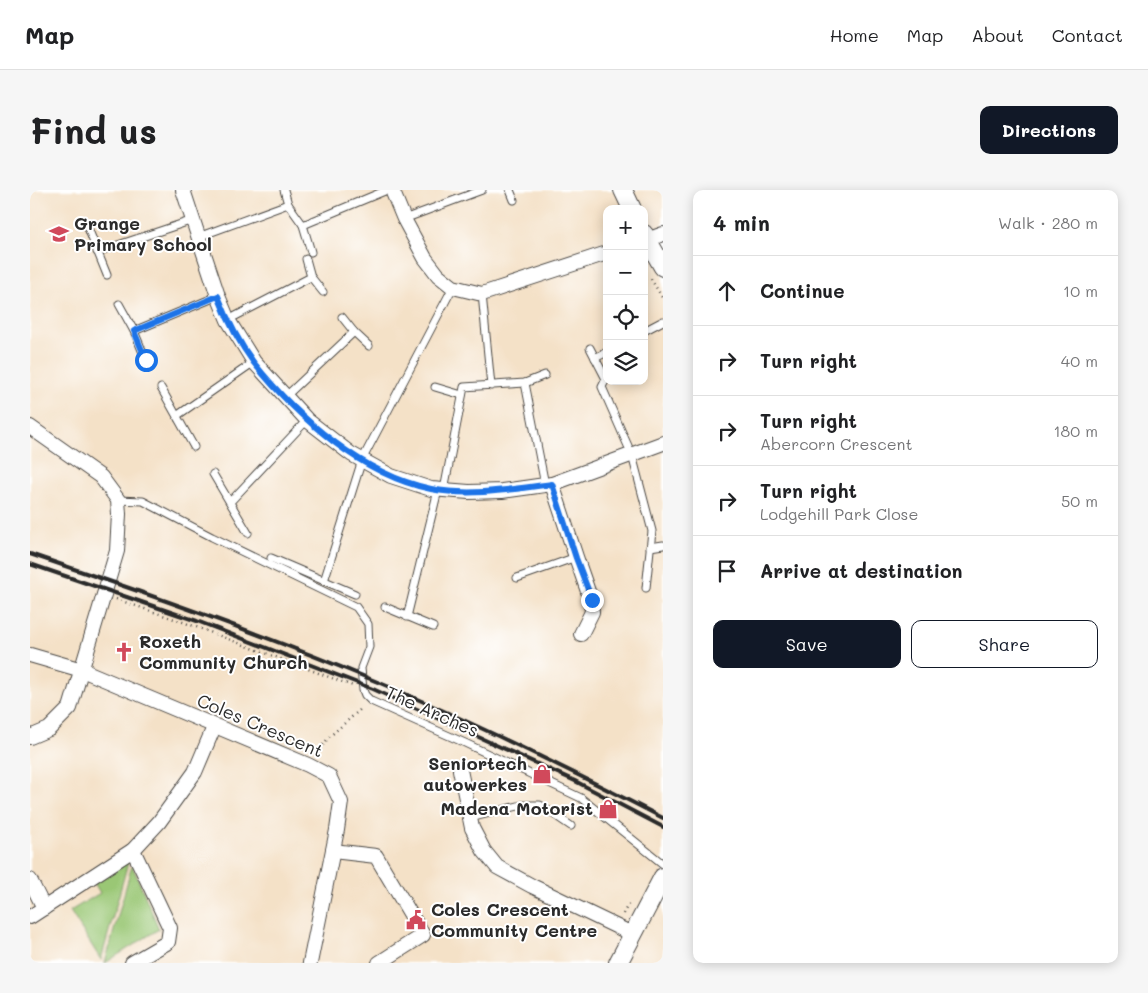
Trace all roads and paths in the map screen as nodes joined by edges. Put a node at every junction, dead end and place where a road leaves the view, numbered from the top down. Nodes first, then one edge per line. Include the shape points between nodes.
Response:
1 (183, 190) edge
2 (284, 190) edge
3 (387, 190) edge
4 (392, 190) edge
5 (482, 190) edge
6 (510, 190) edge
7 (623, 190) edge
8 (514, 200) dead end
9 (288, 204) junction
10 (630, 205) edge
11 (404, 219) junction
12 (193, 220) junction
13 (303, 225) junction
14 (88, 228) dead end
15 (198, 237) junction
16 (650, 237) edge
17 (97, 252) junction
18 (311, 252) dead end
19 (603, 254) edge
20 (306, 259) dead end
21 (656, 271) edge
22 (107, 276) dead end
23 (312, 277) junction
24 (454, 287) junction
25 (322, 292) dead end
26 (482, 294) junction
27 (218, 296) junction
28 (663, 299) edge
29 (118, 304) dead end
30 (342, 318) dead end
31 (228, 320) junction
32 (663, 321) edge
33 (648, 329) edge
34 (134, 331) junction
35 (354, 332) junction
36 (369, 346) dead end
37 (590, 348) dead end
38 (603, 354) edge
39 (595, 358) junction
40 (146, 360) dead end
41 (254, 362) junction
42 (545, 376) dead end
43 (525, 383) junction
44 (491, 386) junction
45 (436, 387) dead end
46 (161, 388) dead end
47 (462, 395) junction
48 (286, 397) junction
49 (178, 415) junction
50 (307, 420) junction
51 (30, 427) edge
52 (663, 443) edge
53 (194, 447) dead end
54 (632, 454) junction
55 (362, 460) junction
56 (213, 474) dead end
57 (549, 484) junction
58 (441, 490) junction
59 (118, 500) junction
60 (230, 502) junction
61 (248, 533) dead end
62 (663, 545) edge
63 (650, 547) junction
64 (272, 558) dead end
65 (576, 558) junction
66 (517, 578) dead end
67 (324, 581) junction
68 (646, 588) dead end
69 (355, 594) dead end
70 (103, 595) junction
71 (385, 607) dead end
72 (407, 617) junction
73 (433, 627) dead end
74 (581, 634) dead end
75 (30, 655) edge
76 (82, 670) junction
77 (363, 690) junction
78 (371, 702) junction
79 (214, 727) junction
80 (30, 737) edge
81 (308, 765) junction
82 (460, 770) dead end
83 (470, 818) junction
84 (571, 826) dead end
85 (133, 850) junction
86 (333, 851) junction
87 (663, 864) edge
88 (663, 877) edge
89 (30, 880) edge
90 (44, 908) junction
91 (30, 917) edge
92 (632, 934) junction
93 (132, 963) edge
94 (310, 963) edge
95 (379, 963) edge
96 (618, 963) edge

1 - 12 street
2 - 9 lane
3 - 13 lane
4 - 11 street
5 - 11 lane
6 - 8 lane
7 - 10 street
9 - 13 lane
9 - 15 lane
11 - 24 street via 425,258 438,275
12 - 15 street
12 - 17 lane
13 - 18 lane
14 - 17 lane
15 - 27 street
16 - 21 street
17 - 22 lane
19 - 26 street
20 - 23 lane
21 - 28 path
23 - 25 lane
23 - 31 lane
24 - 26 street
24 - 55 lane
26 - 44 lane
27 - 31 street
27 - 34 lane
29 - 34 lane
30 - 35 lane
31 - 41 street
32 - 33 lane
34 - 40 lane
35 - 36 lane
35 - 48 lane
37 - 39 lane
38 - 39 lane
39 - 54 lane via 606,379 602,387
41 - 48 street
41 - 49 lane
42 - 43 lane
43 - 44 lane
43 - 57 lane
44 - 47 lane via 464,387
45 - 47 lane
46 - 49 lane
47 - 58 lane
48 - 50 street
49 - 53 lane
50 - 55 street
50 - 60 lane
51 - 59 street via 101,477
52 - 54 street
54 - 57 street
54 - 63 lane via 652,531
55 - 58 street via 391,476
55 - 67 lane
56 - 60 lane
57 - 58 street via 469,492
57 - 65 street
58 - 72 lane
59 - 70 street via 117,551
59 - 77 lane, The Arches via 150,504 356,607 368,624 368,647 361,668
60 - 61 lane
62 - 63 lane
63 - 68 lane
64 - 67 lane
65 - 66 lane
65 - 74 street via 592,600 592,612
67 - 69 lane
70 - 76 street
70 - 77 path
71 - 72 lane
72 - 73 lane
75 - 76 street, Coles Crescent
76 - 79 street, Coles Crescent
76 - 80 street via 70,708 49,729
77 - 78 lane, The Arches
78 - 81 path via 329,737
78 - 87 lane, The Arches via 581,798
79 - 81 street, Coles Crescent
79 - 85 street via 195,772 160,822
81 - 86 street, Coles Crescent via 329,776 340,802
82 - 83 street
83 - 84 lane via 522,805 540,805
83 - 92 street via 484,851 497,867
85 - 90 street
85 - 93 street via 170,928 168,942
86 - 94 street, Coles Crescent
86 - 95 street via 376,856 423,935
88 - 92 street
89 - 90 street
90 - 91 street
92 - 96 street

